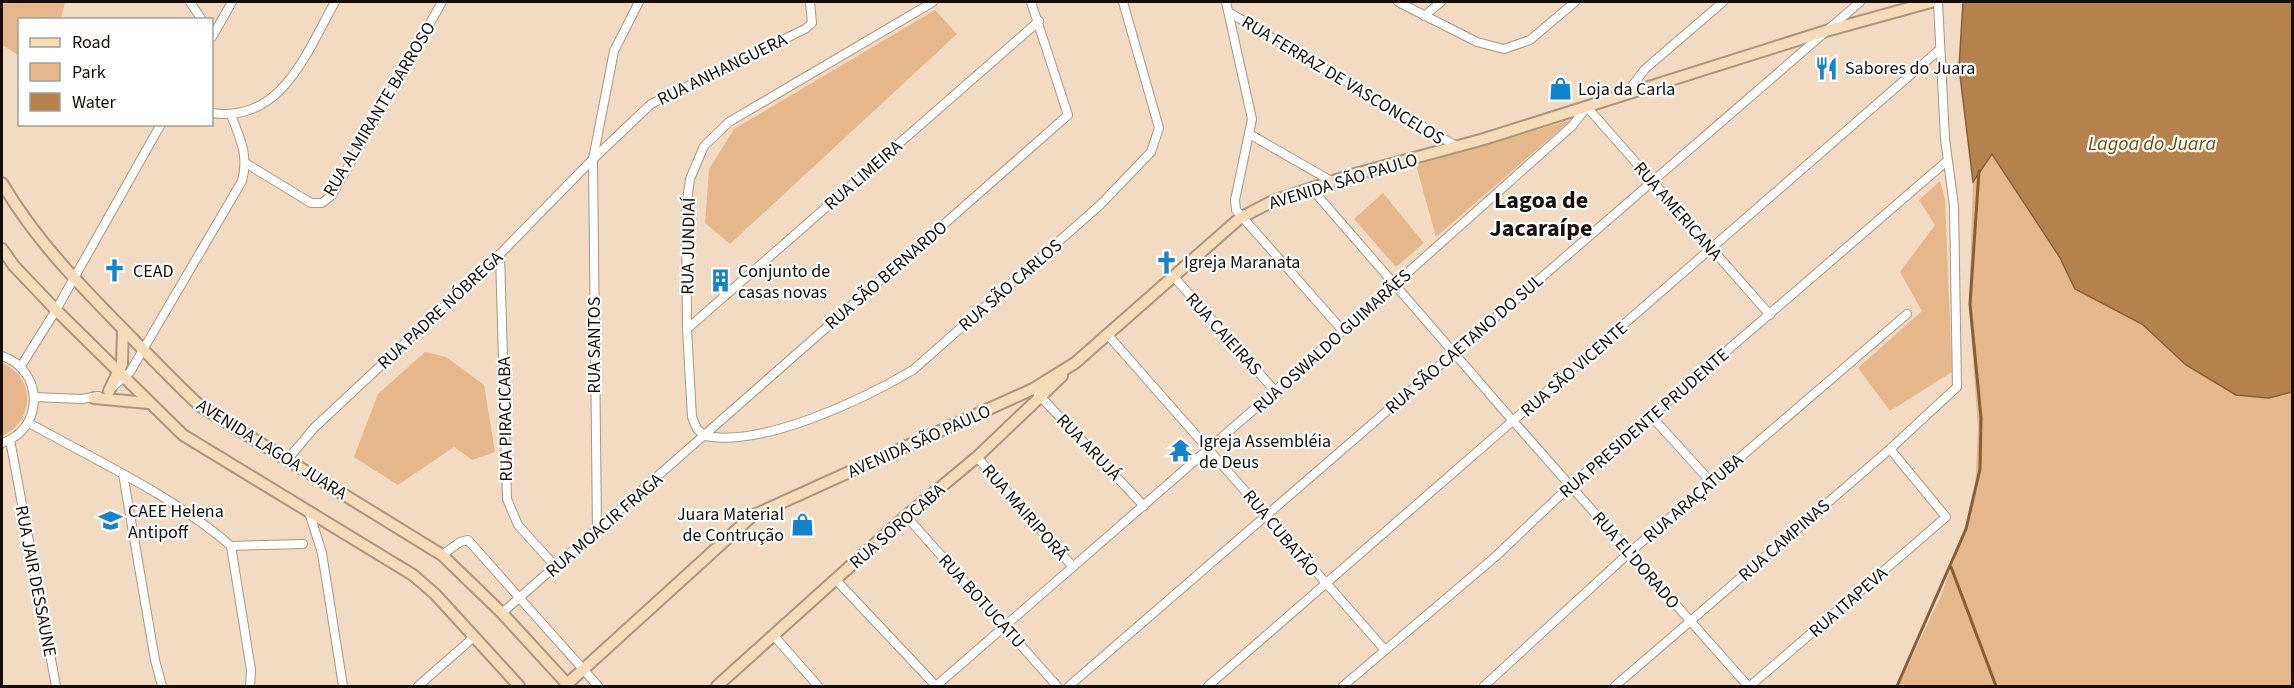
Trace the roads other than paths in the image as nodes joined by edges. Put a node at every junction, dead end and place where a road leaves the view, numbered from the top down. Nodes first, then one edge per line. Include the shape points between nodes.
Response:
1 (190, 2) edge
2 (232, 2) edge
3 (335, 2) edge
4 (442, 2) edge
5 (639, 2) edge
6 (810, 2) edge
7 (933, 2) edge
8 (1031, 2) edge
9 (1124, 2) edge
10 (1226, 2) edge
11 (1398, 2) edge
12 (1441, 2) edge
13 (1575, 2) edge
14 (1723, 2) edge
15 (1860, 2) edge
16 (1931, 2) edge
17 (1938, 2) edge
18 (1230, 13) junction
19 (1424, 15) junction
20 (200, 18) edge
21 (1039, 21) junction
22 (1826, 31) junction
23 (213, 34) edge
24 (1939, 50) junction
25 (1626, 94) junction
26 (1587, 107) junction
27 (213, 113) edge
28 (231, 115) junction
29 (160, 126) edge
30 (1251, 135) junction
31 (1456, 146) junction
32 (592, 159) junction
33 (1947, 161) junction
34 (247, 164) junction
35 (1333, 182) junction
36 (1652, 182) junction
37 (2, 183) edge
38 (1311, 189) junction
39 (1240, 218) junction
40 (2, 249) edge
41 (1712, 249) junction
42 (500, 254) junction
43 (1173, 276) junction
44 (73, 278) junction
45 (1395, 285) junction
46 (56, 310) junction
47 (1907, 314) dead end
48 (1770, 315) junction
49 (687, 329) junction
50 (123, 330) junction
51 (1342, 331) junction
52 (1107, 334) junction
53 (143, 350) junction
54 (1453, 353) junction
55 (2, 356) edge
56 (1075, 363) junction
57 (21, 366) junction
58 (122, 375) junction
59 (1033, 389) junction
60 (108, 391) joint
61 (1275, 391) junction
62 (34, 397) junction
63 (1041, 397) junction
64 (94, 398) junction
65 (147, 403) junction
66 (1651, 416) junction
67 (1513, 422) junction
68 (28, 423) junction
69 (705, 436) junction
70 (6, 442) edge
71 (1209, 449) junction
72 (1890, 449) junction
73 (977, 458) junction
74 (287, 460) junction
75 (123, 474) junction
76 (1711, 482) junction
77 (1570, 485) junction
78 (1144, 506) junction
79 (308, 510) junction
80 (1267, 515) junction
81 (906, 516) junction
82 (597, 531) junction
83 (303, 544) dead end
84 (231, 546) junction
85 (1630, 552) junction
86 (442, 555) junction
87 (556, 567) junction
88 (1073, 567) junction
89 (836, 580) junction
90 (1326, 585) junction
91 (520, 598) junction
92 (502, 613) junction
93 (1690, 620) junction
94 (1004, 627) junction
95 (474, 637) junction
96 (775, 637) junction
97 (1385, 650) junction
98 (585, 668) junction
99 (567, 686) edge
100 (817, 686) edge
101 (936, 686) edge
102 (56, 687) edge
103 (162, 687) edge
104 (250, 687) edge
105 (343, 687) edge
106 (418, 687) edge
107 (519, 687) edge
108 (598, 687) edge
109 (717, 687) edge
110 (1058, 687) edge
111 (1069, 687) edge
112 (1208, 687) edge
113 (1343, 687) edge
114 (1484, 687) edge
115 (1615, 687) edge
116 (1749, 687) edge

1 - 20 street
2 - 23 street
3 - 28 street via 298,67 277,94 254,110
4 - 34 street, RUA ALMIRANTE BARROSO via 332,195 322,203 311,203
5 - 32 street, RUA SANTOS via 614,51
6 - 32 street, RUA ANHANGUERA via 812,23 805,29 651,104
7 - 49 street, RUA JUNDIAÍ via 729,122 704,146 690,179 686,208
8 - 21 street
9 - 69 street, RUA SÃO CARLOS via 1159,128 1151,152 1091,213 913,370 886,386 788,427 740,437
10 - 18 street
11 - 19 street
12 - 19 street
13 - 19 street via 1530,40 1504,49 1477,42
14 - 25 street via 1645,69
15 - 22 street, RUA SÃO CAETANO DO SUL
16 - 22 street, AVENIDA SÃO PAULO
17 - 24 street
18 - 30 street via 1250,107
18 - 31 street, RUA FERRAZ DE VASCONCELOS
21 - 49 street, RUA LIMEIRA
21 - 69 street, RUA SÃO BERNARDO via 1068,115
22 - 25 street, AVENIDA SÃO PAULO
22 - 36 street, RUA SÃO CAETANO DO SUL
24 - 33 street
24 - 41 street, RUA SÃO VICENTE
25 - 26 street, AVENIDA SÃO PAULO
26 - 31 street, AVENIDA SÃO PAULO
26 - 36 street, RUA AMERICANA
26 - 45 street, RUA OSWALDO GUIMARÃES via 1572,126
27 - 28 street
28 - 34 street
29 - 44 street
30 - 35 street
30 - 39 street via 1235,200
31 - 35 street, AVENIDA SÃO PAULO
32 - 42 street, RUA PADRE NÓBREGA
32 - 82 street, RUA SANTOS
33 - 48 street, RUA PRESIDENTE PRUDENTE
33 - 72 street, RUA CAMPINAS via 1954,206 1959,377 1953,393
34 - 53 street via 242,181
35 - 38 street, AVENIDA SÃO PAULO
36 - 41 street, RUA AMERICANA
36 - 54 street, RUA SÃO CAETANO DO SUL
37 - 44 street, AVENIDA LAGOA JUARA via 22,218
38 - 39 street, AVENIDA SÃO PAULO via 1273,201
38 - 45 street, RUA EL'DORADO
39 - 43 street, AVENIDA SÃO PAULO
39 - 51 street
40 - 46 street, AVENIDA LAGOA JUARA
41 - 48 street, RUA AMERICANA
41 - 67 street, RUA SÃO VICENTE
42 - 74 street, RUA PADRE NÓBREGA via 314,428
42 - 87 street, RUA PIRACICABA via 507,499 518,525
43 - 52 street, AVENIDA SÃO PAULO
43 - 61 street, RUA CAIEIRAS
44 - 46 street
44 - 50 street, AVENIDA LAGOA JUARA
45 - 51 street, RUA OSWALDO GUIMARÃES
45 - 54 street, RUA EL'DORADO
46 - 57 street
46 - 58 street, AVENIDA LAGOA JUARA
47 - 76 street, RUA ARAÇATUBA
48 - 66 street, RUA PRESIDENTE PRUDENTE
49 - 69 street, RUA JUNDIAÍ via 692,417
50 - 53 street, AVENIDA LAGOA JUARA
50 - 58 street
51 - 61 street, RUA OSWALDO GUIMARÃES
52 - 56 street, AVENIDA SÃO PAULO
52 - 71 street, RUA CUBATÃO
53 - 58 street
53 - 74 street, AVENIDA LAGOA JUARA via 200,406
54 - 67 street, RUA EL'DORADO
54 - 80 street, RUA SÃO CAETANO DO SUL
55 - 57 street
56 - 59 street, AVENIDA SÃO PAULO
56 - 63 street, RUA SOROCABA
57 - 62 street via 32,382
58 - 60 street
58 - 65 street, AVENIDA LAGOA JUARA
59 - 63 street, RUA ARUJÁ
59 - 98 street, AVENIDA SÃO PAULO via 752,516
60 - 64 street
61 - 71 street, RUA OSWALDO GUIMARÃES
62 - 64 street
62 - 68 street
63 - 73 street, RUA SOROCABA
63 - 78 street, RUA ARUJÁ
64 - 65 street
65 - 79 street, AVENIDA LAGOA JUARA via 207,452
66 - 76 street
66 - 77 street, RUA PRESIDENTE PRUDENTE
67 - 77 street, RUA EL'DORADO
67 - 90 street, RUA SÃO VICENTE
68 - 70 street
68 - 75 street
69 - 82 street, RUA MOACIR FRAGA
70 - 102 street, RUA JAIR DESSAUNE
71 - 78 street, RUA OSWALDO GUIMARÃES
71 - 80 street, RUA CUBATÃO
72 - 93 street, RUA CAMPINAS
72 - 116 street, RUA ITAPEVA via 1946,517
73 - 81 street, RUA SOROCABA
73 - 88 street, RUA MAIRIPORÃ
74 - 86 street, AVENIDA LAGOA JUARA
75 - 84 street via 206,525
75 - 103 street
76 - 85 street, RUA ARAÇATUBA
77 - 85 street, RUA EL'DORADO
77 - 97 street, RUA PRESIDENTE PRUDENTE via 1495,557
78 - 88 street, RUA OSWALDO GUIMARÃES
79 - 95 street, AVENIDA LAGOA JUARA via 413,575
79 - 105 street via 319,538
80 - 90 street, RUA CUBATÃO
80 - 111 street, RUA SÃO CAETANO DO SUL
81 - 89 street, RUA SOROCABA
81 - 94 street, RUA BOTUCATU
82 - 87 street, RUA MOACIR FRAGA
83 - 84 street
84 - 104 street via 251,670
85 - 93 street, RUA EL'DORADO
85 - 114 street, RUA ARAÇATUBA
86 - 91 street via 468,540
86 - 92 street, AVENIDA LAGOA JUARA
87 - 91 street, RUA MOACIR FRAGA
88 - 94 street, RUA OSWALDO GUIMARÃES
89 - 96 street, RUA SOROCABA
89 - 101 street
90 - 97 street, RUA CUBATÃO
90 - 112 street, RUA SÃO VICENTE
91 - 92 street, RUA MOACIR FRAGA
91 - 98 street
92 - 99 street, AVENIDA LAGOA JUARA
93 - 115 street, RUA CAMPINAS
93 - 116 street, RUA EL'DORADO
94 - 101 street, RUA OSWALDO GUIMARÃES
94 - 110 street, RUA BOTUCATU
95 - 106 street
95 - 107 street, AVENIDA LAGOA JUARA
96 - 100 street
96 - 109 street, RUA SOROCABA
97 - 113 street, RUA PRESIDENTE PRUDENTE
98 - 99 street, AVENIDA SÃO PAULO
98 - 108 street

